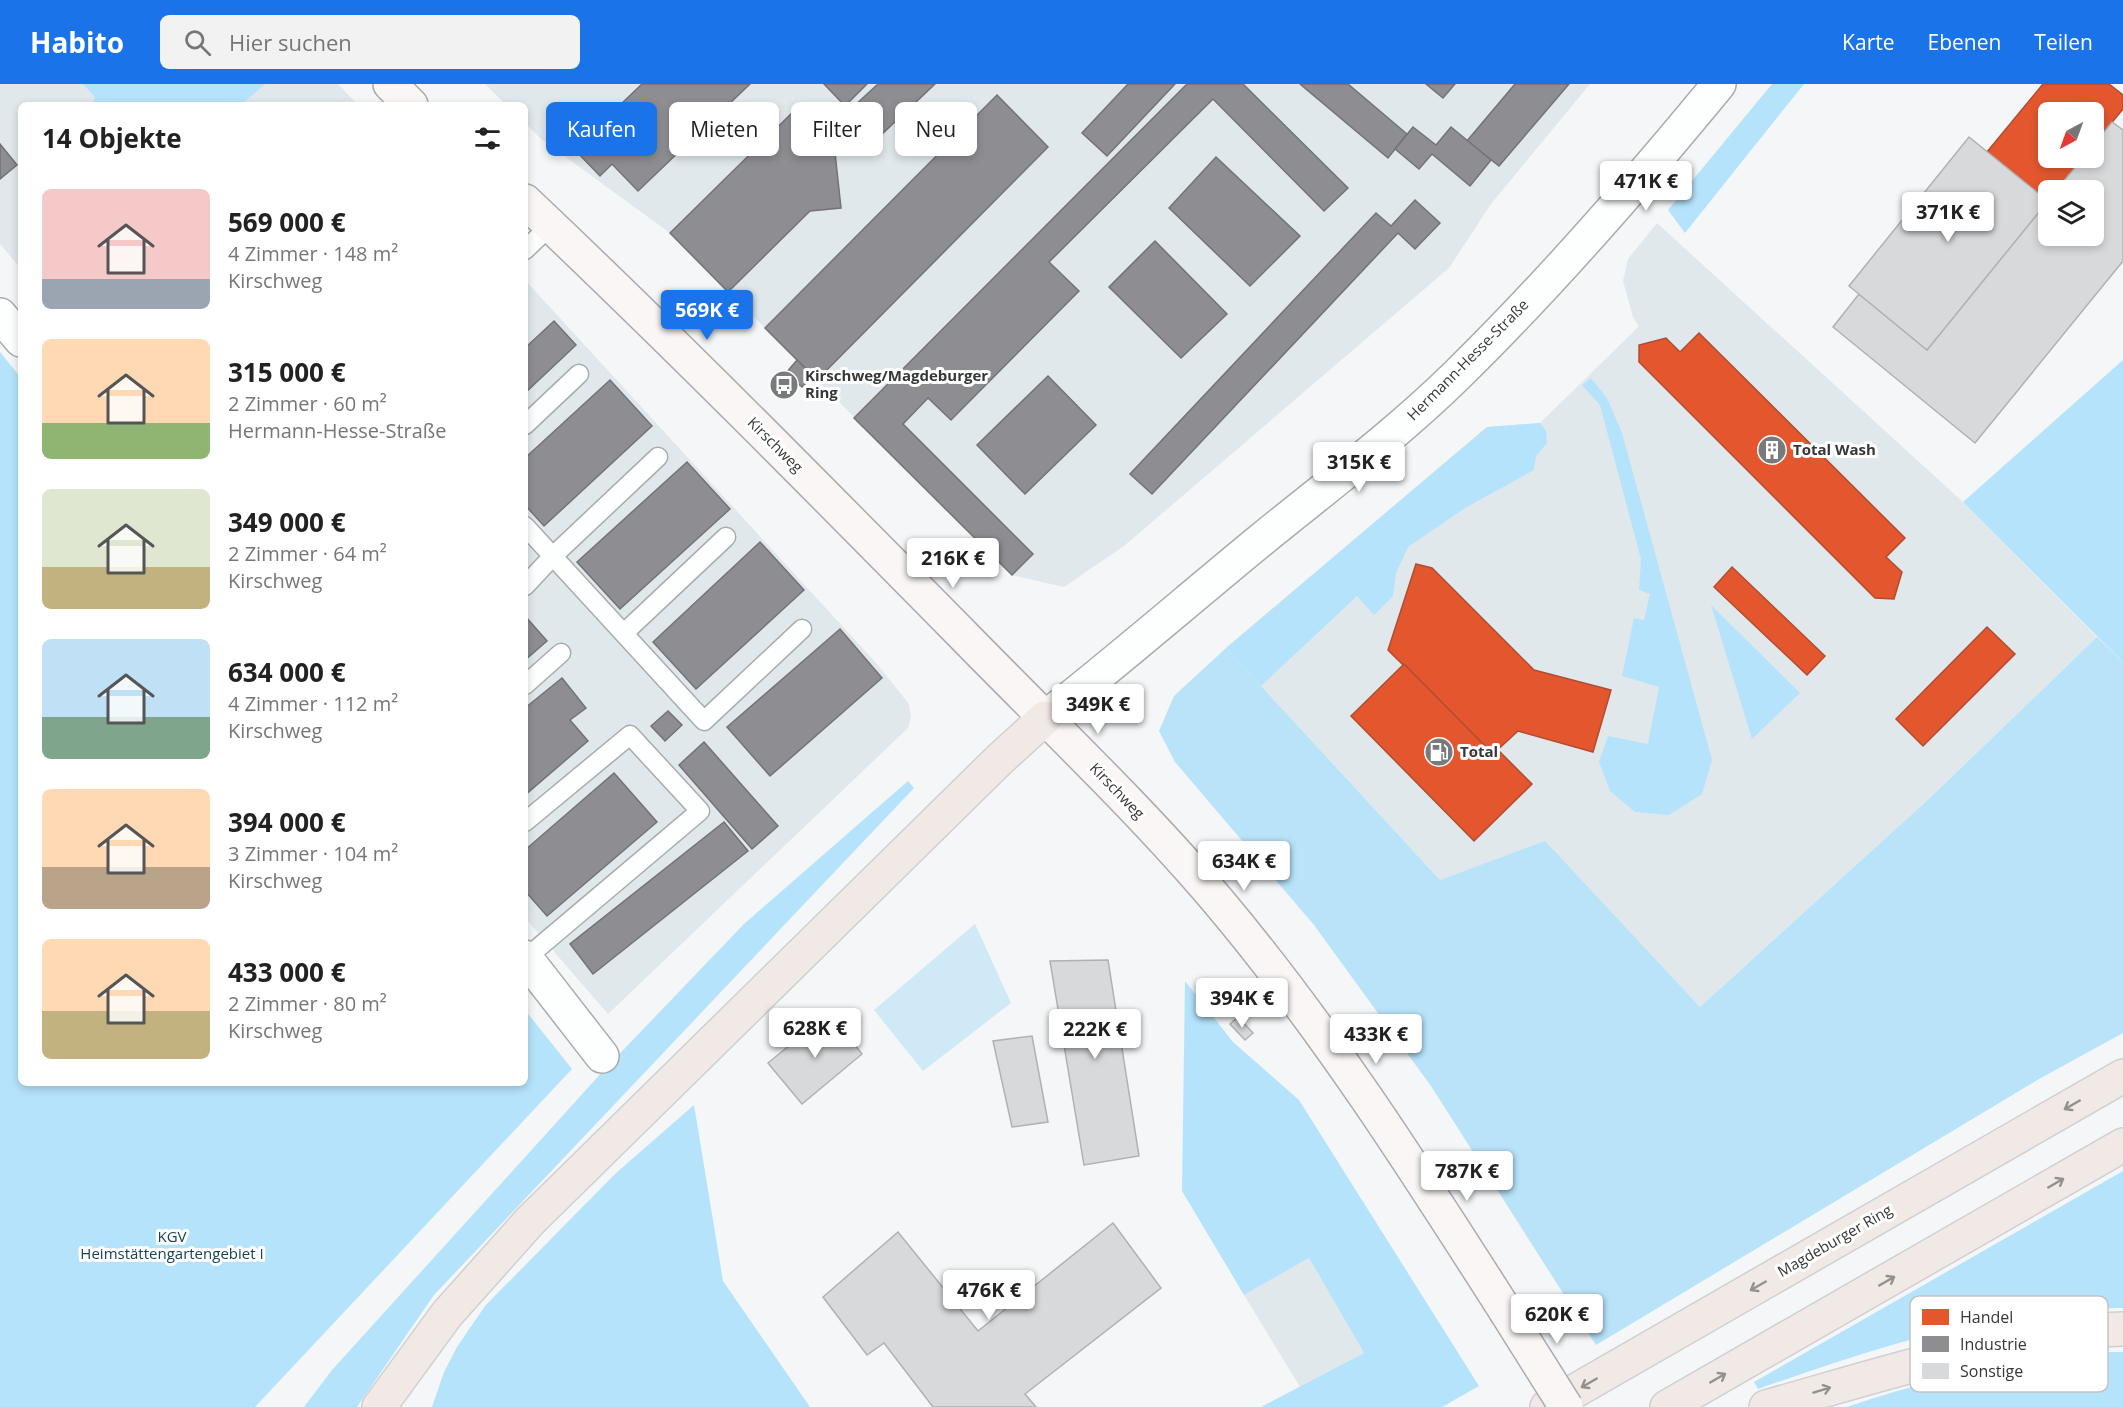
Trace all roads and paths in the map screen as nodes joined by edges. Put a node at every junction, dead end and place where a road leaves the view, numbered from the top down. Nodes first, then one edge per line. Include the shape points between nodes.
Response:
1 (390, 84) edge
2 (1719, 84) edge
3 (408, 102) edge
4 (528, 204) edge
5 (551, 225) junction
6 (528, 247) edge
7 (0, 315) edge
8 (18, 336) edge
9 (579, 374) dead end
10 (528, 422) edge
11 (658, 457) dead end
12 (528, 529) edge
13 (726, 537) dead end
14 (553, 556) junction
15 (528, 583) edge
16 (802, 629) dead end
17 (624, 633) junction
18 (561, 653) dead end
19 (528, 681) edge
20 (1045, 718) junction
21 (528, 820) edge
22 (528, 955) edge
23 (528, 960) edge
24 (602, 1056) dead end
25 (2123, 1076) edge
26 (2123, 1145) edge
27 (447, 1314) junction
28 (2123, 1329) edge
29 (2108, 1331) edge
30 (1910, 1367) edge
31 (379, 1407) edge
32 (408, 1407) edge
33 (1546, 1407) edge
34 (1566, 1407) edge
35 (1667, 1407) edge
36 (1766, 1407) edge

1 - 3 main road
2 - 20 street, Hermann-Hesse-Straße via 1579,249 1458,374 1412,417
4 - 5 main road, Kirschweg
5 - 6 lane
5 - 20 main road, Kirschweg via 749,418
7 - 8 street
9 - 10 lane
11 - 14 lane
12 - 14 lane
13 - 17 lane
14 - 15 lane
14 - 17 lane
16 - 17 lane via 704,721
18 - 19 lane
20 - 27 highway via 555,1196
20 - 34 main road, Kirschweg, bridge via 1185,863 1277,974 1414,1166
21 - 22 lane via 630,735 700,811
23 - 24 street
25 -> 33 highway, Magdeburger Ring
35 -> 26 highway
27 - 31 highway
27 - 32 highway
29 -> 28 highway
36 -> 30 highway

